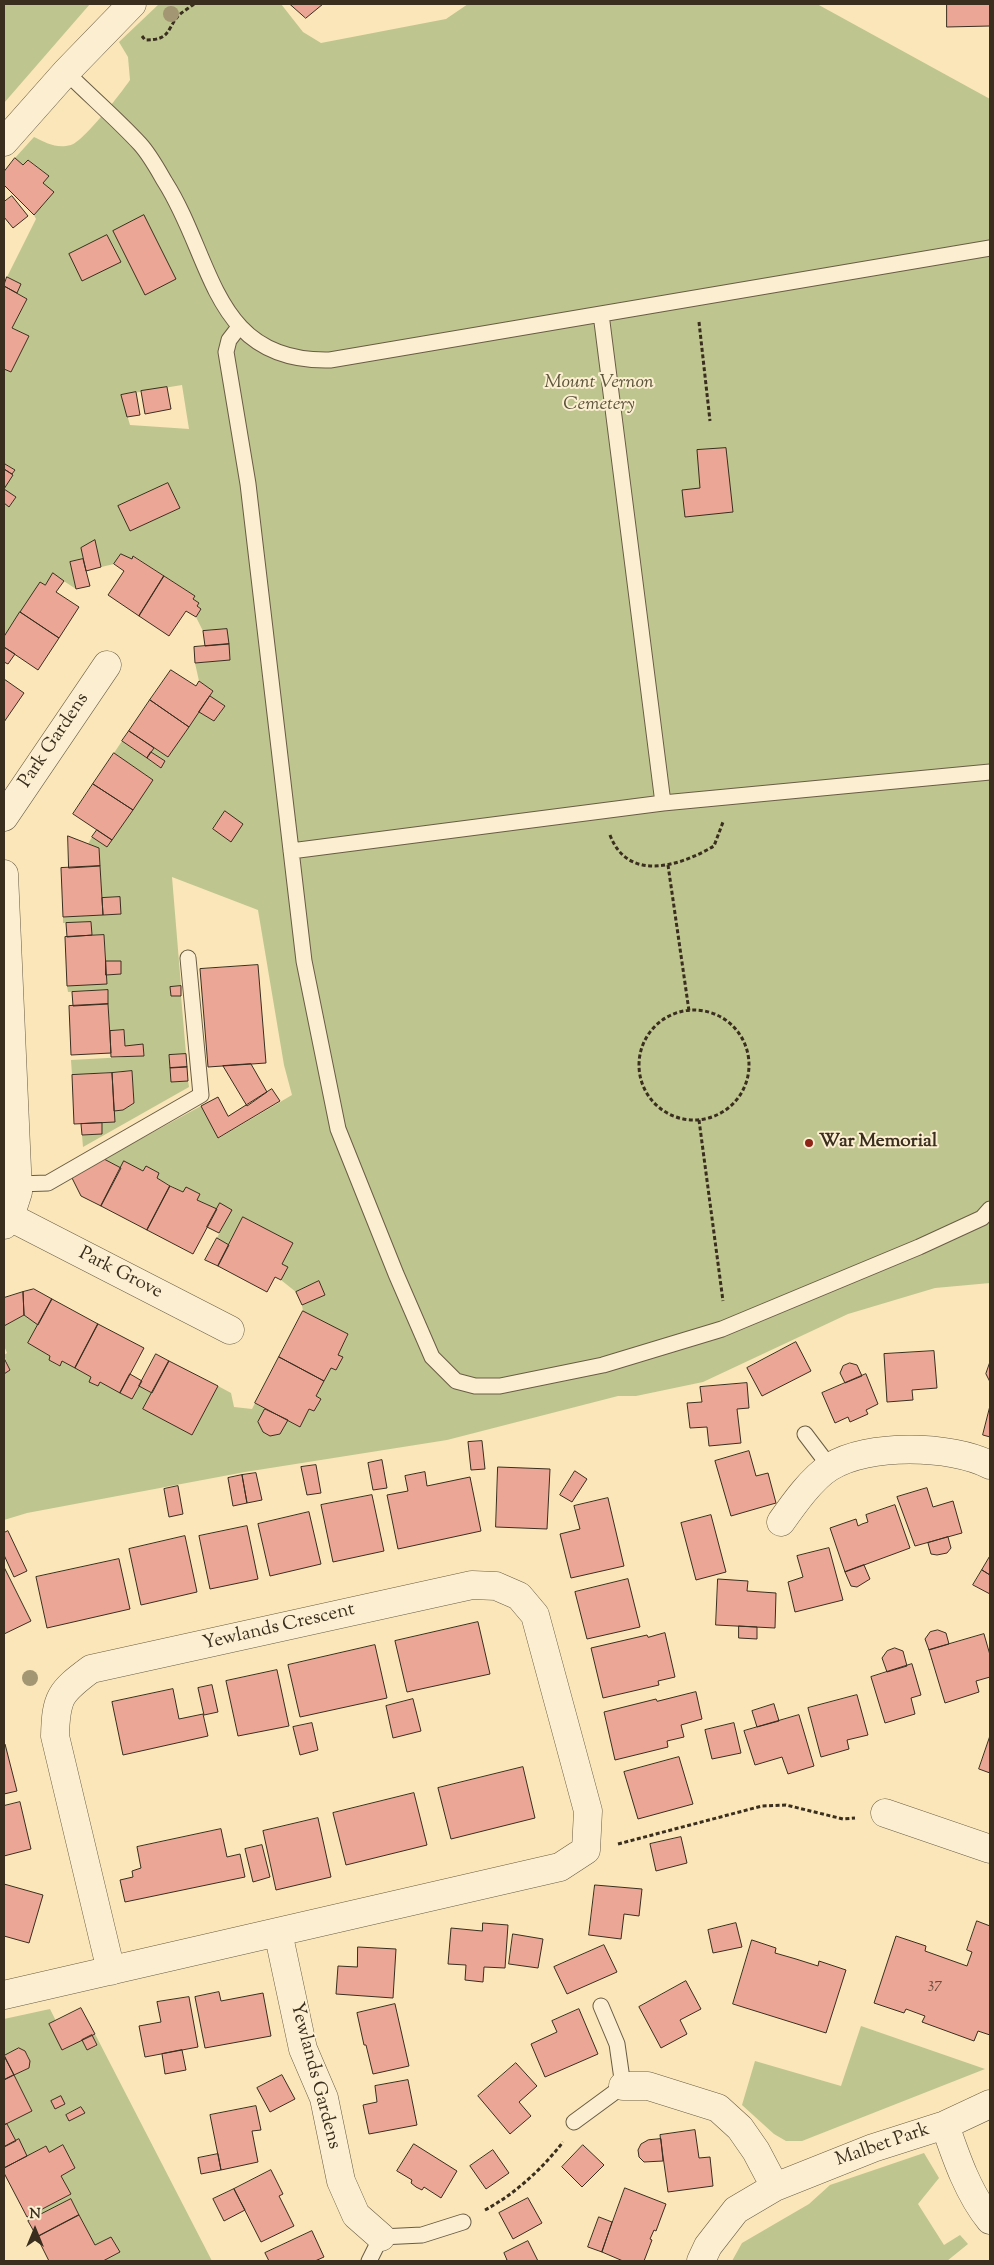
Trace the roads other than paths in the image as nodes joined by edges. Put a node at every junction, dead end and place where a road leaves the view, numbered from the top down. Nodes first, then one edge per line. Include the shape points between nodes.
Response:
1 (126, 9) edge
2 (66, 72) junction
3 (4, 142) edge
4 (990, 248) edge
5 (601, 314) junction
6 (239, 327) junction
7 (107, 665) dead end
8 (990, 772) edge
9 (664, 803) junction
10 (4, 817) edge
11 (291, 850) junction
12 (4, 874) edge
13 (188, 958) dead end
14 (18, 1184) junction
15 (990, 1209) edge
16 (7, 1221) edge
17 (230, 1330) dead end
18 (805, 1434) dead end
19 (990, 1465) edge
20 (830, 1467) junction
21 (781, 1522) dead end
22 (885, 1813) road end
23 (990, 1849) edge
24 (278, 1932) junction
25 (111, 1971) junction
26 (4, 1996) edge
27 (601, 2006) dead end
28 (623, 2086) junction
29 (990, 2104) edge
30 (574, 2122) road end
31 (945, 2125) junction
32 (775, 2187) junction
33 (990, 2220) edge
34 (463, 2222) road end
35 (381, 2237) junction
36 (369, 2261) edge
37 (701, 2261) edge

1 - 2 street
2 - 3 street
2 - 6 lane via 141,145 179,207 209,276
4 - 5 lane
5 - 6 lane via 308,361 280,355 260,345
5 - 9 lane
6 - 11 lane via 226,352 227,367 248,484
7 - 10 street, Park Gardens
8 - 9 lane
9 - 11 lane
11 - 15 lane via 304,961 338,1129 432,1357 456,1381 475,1386 500,1386 603,1365 727,1327 920,1247 982,1218
12 - 14 street
13 - 14 lane via 201,1095 48,1183
14 - 16 street
16 - 17 street, Park Grove
18 - 20 lane
19 - 20 street via 975,1457 921,1449 870,1451
20 - 21 street via 796,1500
22 - 23 street
24 - 25 street
24 - 25 street, Yewlands Crescent via 560,1867 586,1850 588,1811 535,1616 519,1596 496,1586 472,1584 91,1669 67,1687 56,1710 55,1736
24 - 35 street, Yewlands Gardens via 303,2049 324,2098 340,2182 356,2215
25 - 26 street
27 - 28 lane via 617,2044
28 - 30 lane
28 - 32 street via 648,2086 718,2108 740,2128
29 - 31 street, Malbet Park
31 - 32 street, Malbet Park via 873,2148
31 - 33 street via 957,2159
32 - 37 street, Malbet Park via 736,2210 708,2246
34 - 35 lane via 422,2235
35 - 36 lane

